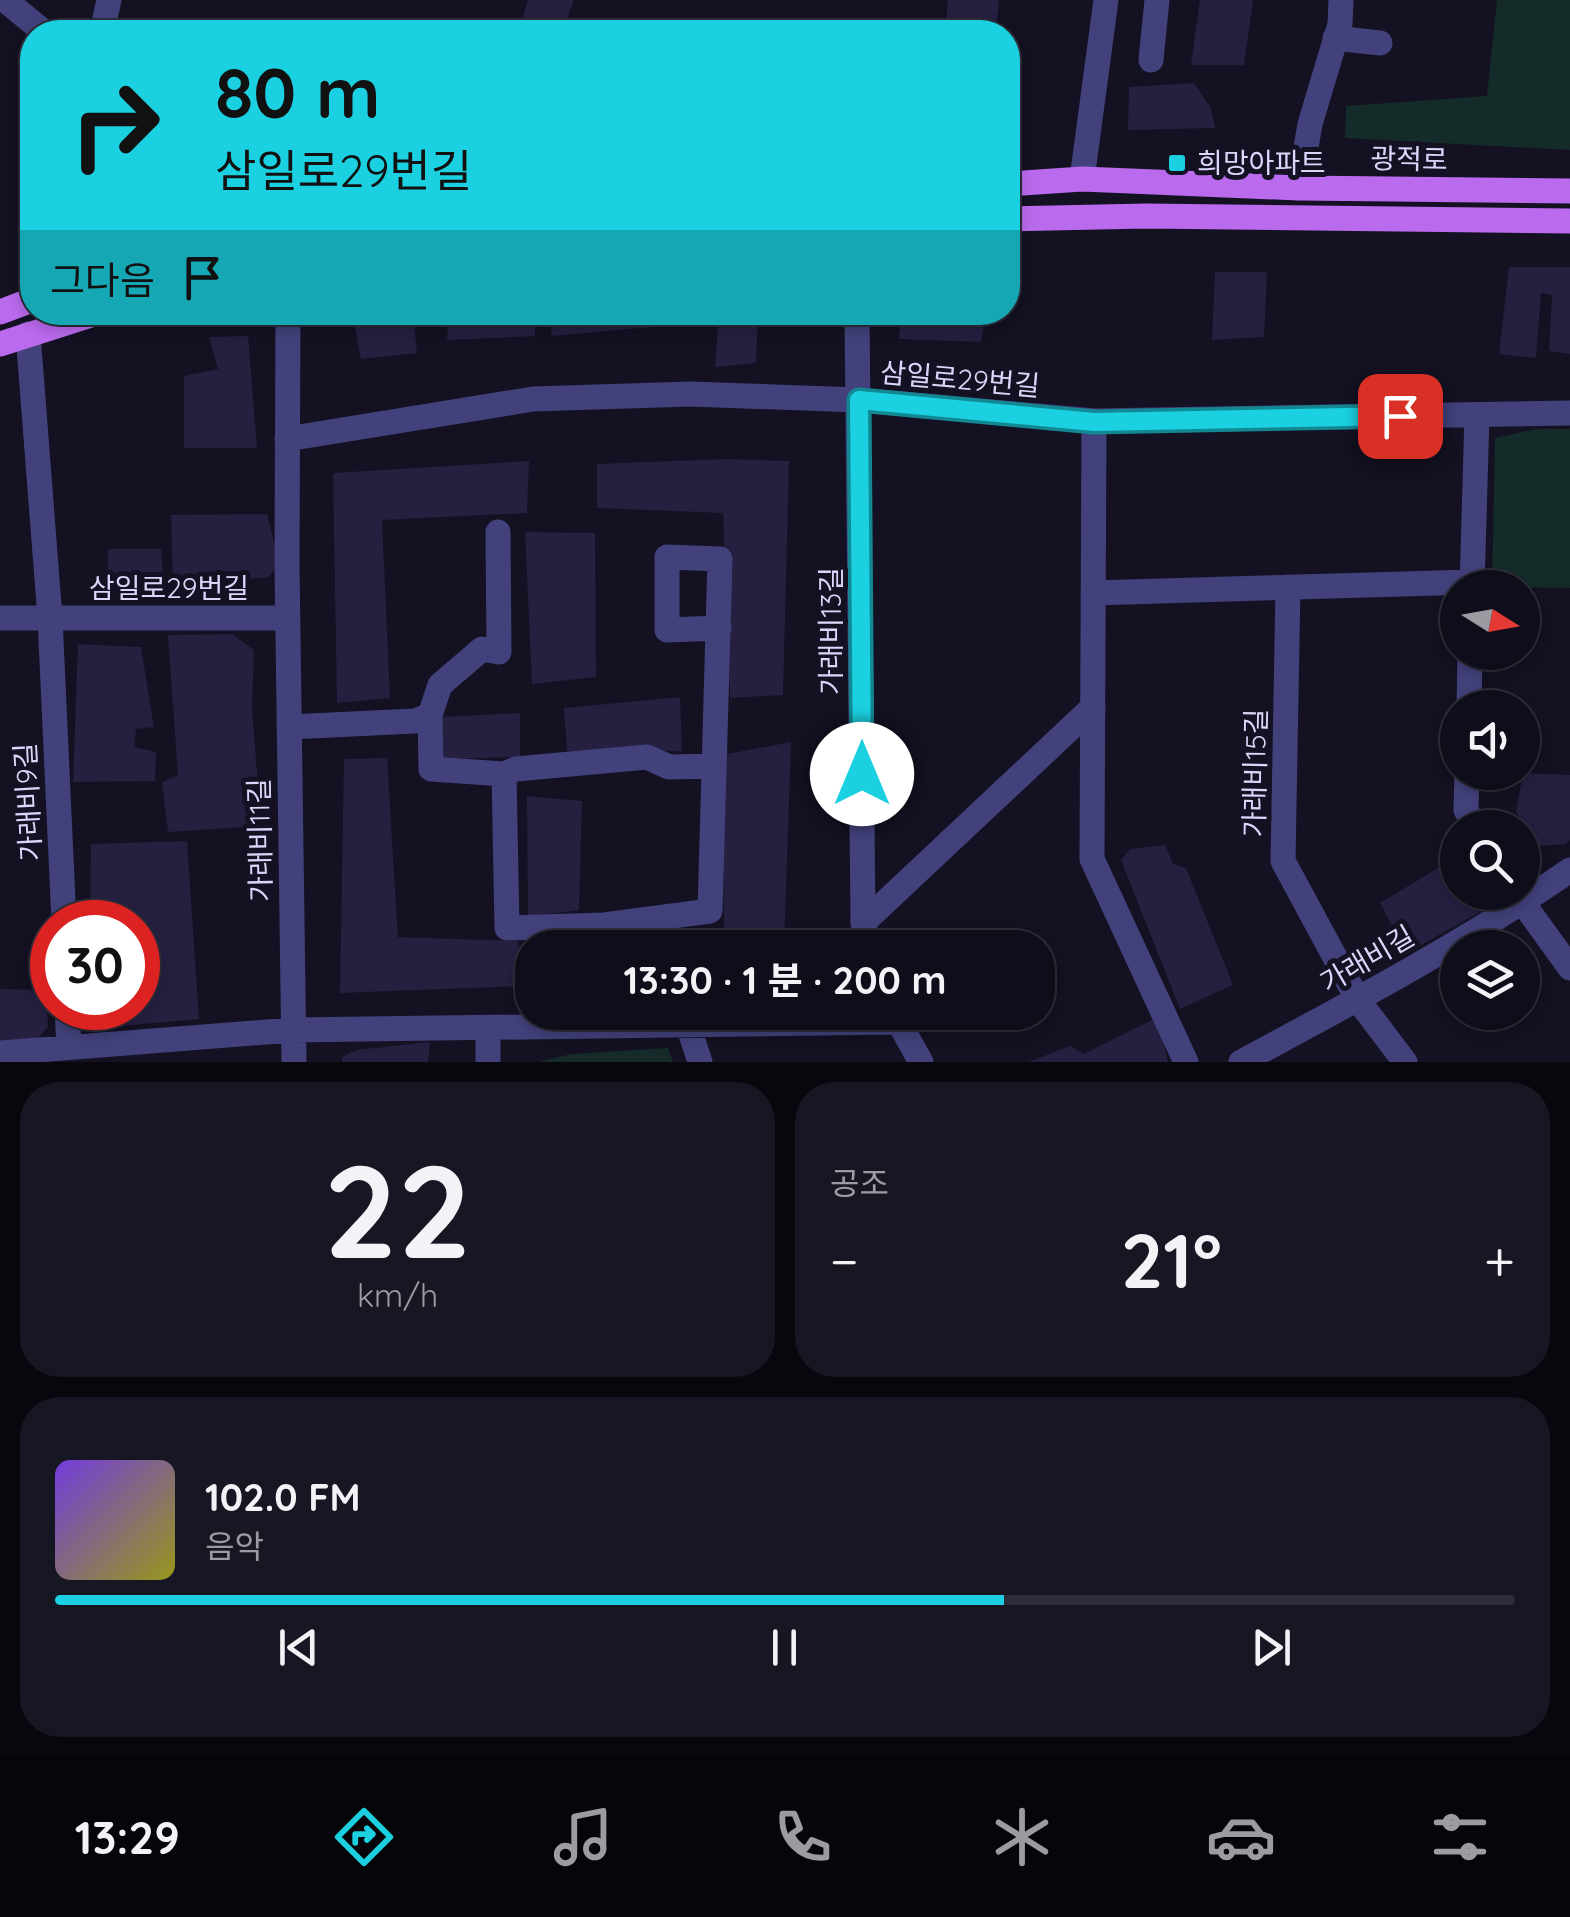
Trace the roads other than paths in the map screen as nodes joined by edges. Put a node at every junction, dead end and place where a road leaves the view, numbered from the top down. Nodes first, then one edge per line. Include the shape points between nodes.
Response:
1 (5, 0) edge
2 (1106, 0) edge
3 (1157, 0) edge
4 (1341, 0) edge
5 (29, 20) edge
6 (1335, 38) junction
7 (1380, 43) dead end
8 (1151, 60) dead end
9 (1082, 179) junction
10 (1020, 183) edge
11 (1299, 188) junction
12 (1570, 190) edge
13 (1020, 220) edge
14 (1570, 221) edge
15 (57, 325) edge
16 (288, 325) edge
17 (856, 325) edge
18 (28, 334) junction
19 (0, 344) edge
20 (859, 400) junction
21 (1570, 413) edge
22 (1477, 415) junction
23 (1094, 422) junction
24 (287, 439) junction
25 (498, 532) dead end
26 (1472, 570) edge
27 (1440, 586) edge
28 (1288, 588) junction
29 (1094, 593) junction
30 (0, 618) edge
31 (50, 618) junction
32 (288, 618) junction
33 (719, 628) dead end
34 (1093, 707) junction
35 (430, 715) junction
36 (289, 726) junction
37 (714, 766) junction
38 (504, 774) junction
39 (1570, 870) edge
40 (1540, 886) edge
41 (63, 900) edge
42 (1499, 910) edge
43 (1527, 910) edge
44 (520, 930) edge
45 (588, 930) edge
46 (868, 930) edge
47 (873, 930) edge
48 (1570, 968) edge
49 (1358, 1000) junction
50 (515, 1025) edge
51 (488, 1028) junction
52 (69, 1030) edge
53 (292, 1030) junction
54 (690, 1030) edge
55 (901, 1030) edge
56 (69, 1047) junction
57 (0, 1054) edge
58 (294, 1062) edge
59 (488, 1062) edge
60 (700, 1062) edge
61 (921, 1062) edge
62 (1186, 1062) edge
63 (1241, 1062) edge
64 (1406, 1062) edge

1 - 5 street
2 - 9 street
3 - 8 street
4 - 6 street
6 - 7 street
6 - 11 street
9 - 10 main road, 광적로
9 - 11 main road, 광적로
11 - 12 main road, 광적로
13 - 14 main road
15 - 18 main road
16 - 24 street, 삼일로29번길
17 - 20 street, 가래비13길
18 - 19 main road
18 - 31 street, 삼일로29번길
20 - 23 street, 삼일로29번길
20 - 24 street, 삼일로29번길 via 690,394 533,399
20 - 46 street, 가래비13길
21 - 22 street, 삼일로29번길
22 - 23 street, 삼일로29번길
22 - 26 street
23 - 29 street
24 - 32 street, 삼일로29번길
25 - 35 street via 499,652 482,649 440,685
27 - 28 street
28 - 29 street
28 - 49 street, 가래비15길 via 1283,861
29 - 34 street
30 - 31 street, 삼일로29번길
31 - 32 street, 삼일로29번길
31 - 41 street, 가래비9길
32 - 36 street, 가래비11길
33 - 37 street
34 - 47 street
34 - 62 street via 1092,859
35 - 36 street
35 - 38 street via 431,769
36 - 53 street, 가래비11길
37 - 38 street via 669,766 646,757
37 - 45 street via 710,911
38 - 44 street via 507,928
39 - 40 street, 가래비길
42 - 49 street, 가래비길
43 - 48 street
49 - 63 street, 가래비길
49 - 64 street, 가래비15길
50 - 51 street
51 - 53 street
51 - 59 street
52 - 56 street
53 - 56 street
53 - 58 street, 가래비11길
54 - 60 street
55 - 61 street
56 - 57 street

